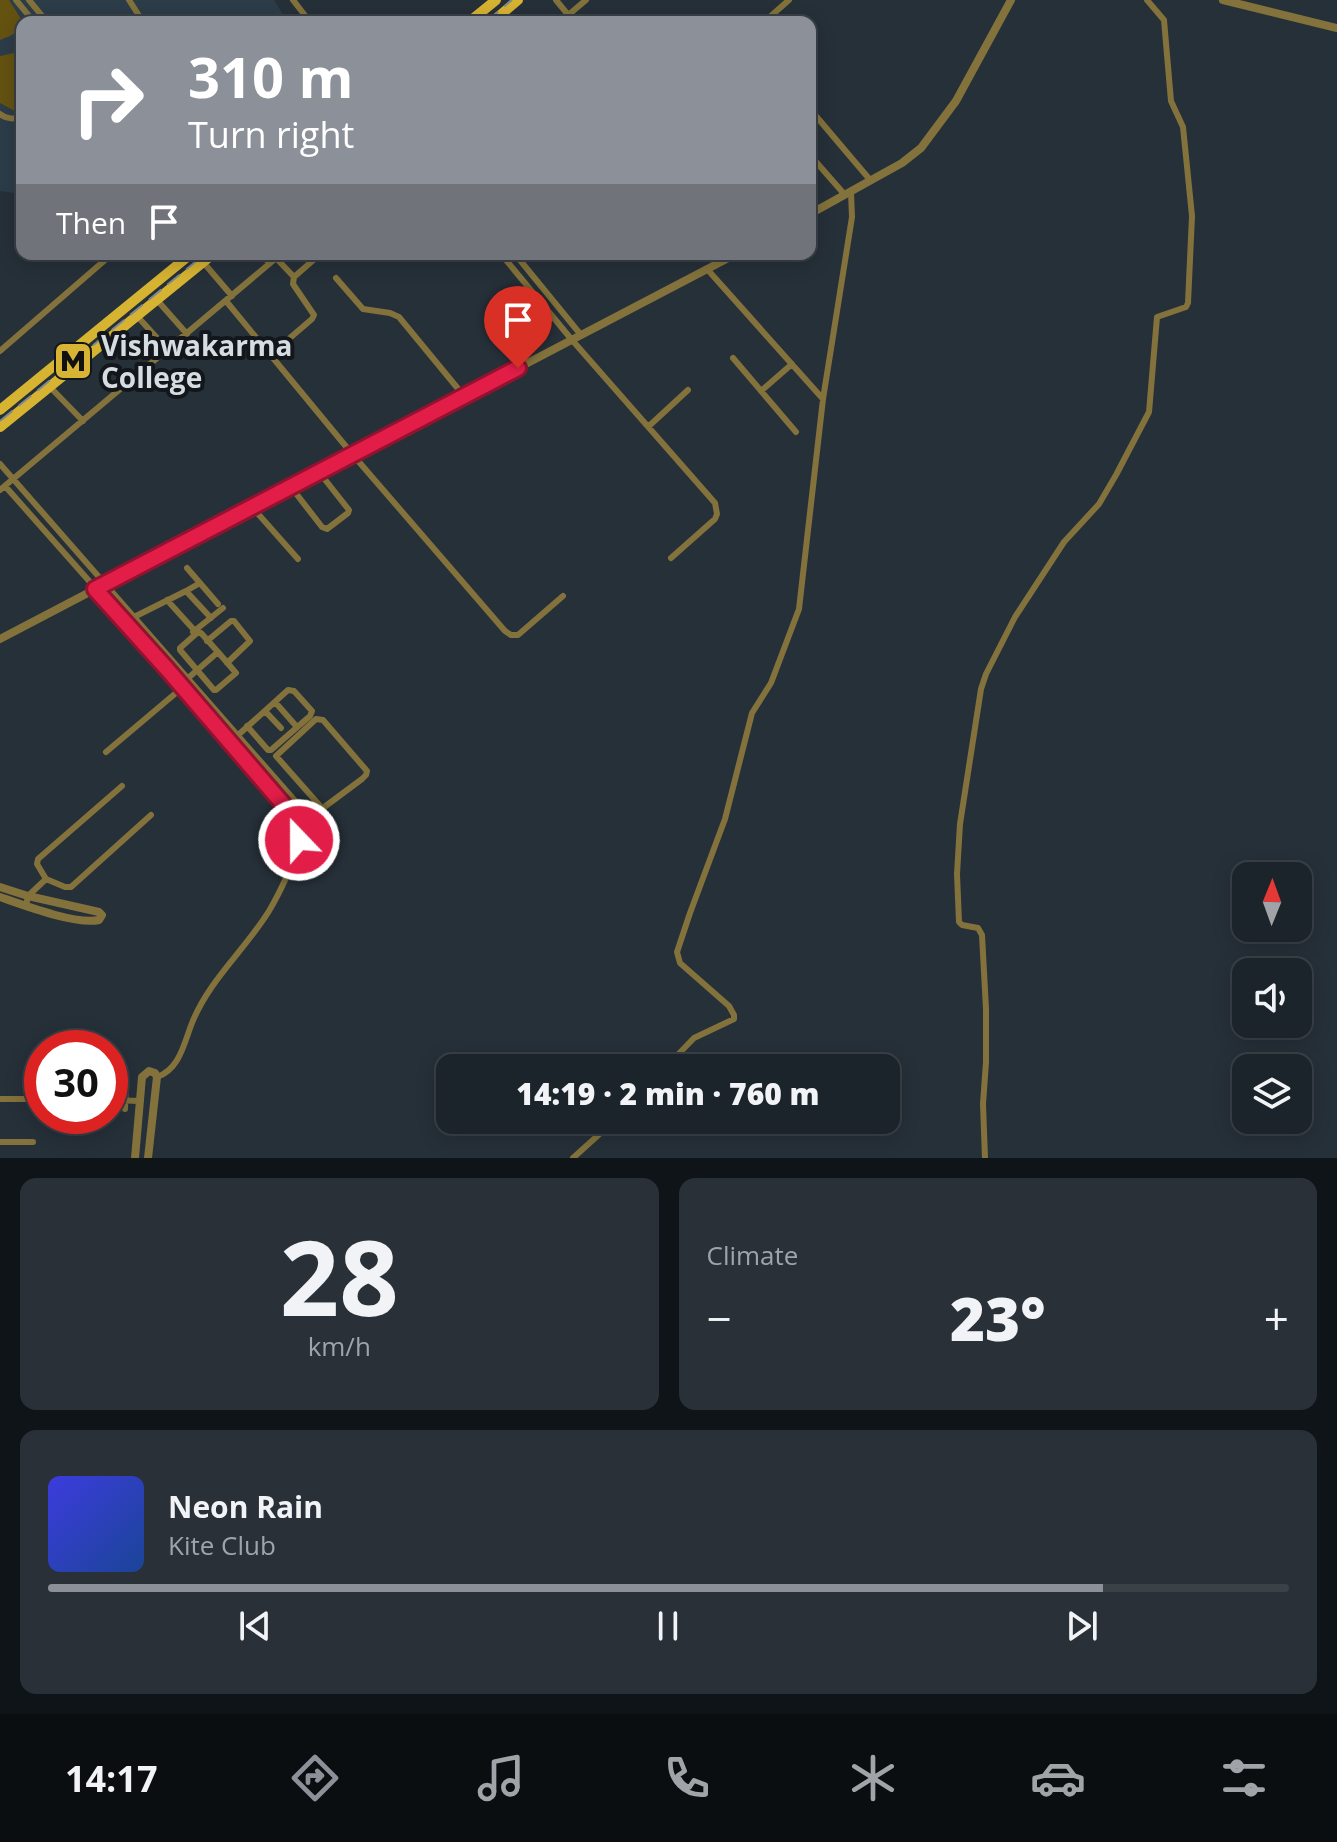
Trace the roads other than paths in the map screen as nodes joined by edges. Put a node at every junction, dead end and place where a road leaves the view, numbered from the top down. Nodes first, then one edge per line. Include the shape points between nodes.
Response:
1 (16, 0) edge
2 (293, 0) edge
3 (496, 0) edge
4 (518, 0) edge
5 (556, 0) edge
6 (586, 0) edge
7 (789, 0) edge
8 (1011, 0) edge
9 (1147, 0) edge
10 (1223, 0) edge
11 (568, 15) joint
12 (35, 16) edge
13 (305, 16) edge
14 (476, 16) edge
15 (499, 16) edge
16 (771, 16) edge
17 (1337, 28) edge
18 (816, 116) edge
19 (816, 161) edge
20 (871, 181) junction
21 (848, 194) junction
22 (816, 211) edge
23 (105, 260) edge
24 (184, 260) edge
25 (206, 260) edge
26 (274, 260) edge
27 (278, 260) edge
28 (313, 260) edge
29 (506, 260) edge
30 (519, 260) edge
31 (724, 260) edge
32 (203, 262) junction
33 (707, 269) junction
34 (294, 277) junction
35 (336, 278) dead end
36 (229, 299) junction
37 (157, 300) junction
38 (137, 316) junction
39 (187, 334) junction
40 (576, 337) junction
41 (168, 350) junction
42 (0, 351) edge
43 (270, 355) junction
44 (733, 358) dead end
45 (792, 364) junction
46 (50, 387) junction
47 (688, 390) dead end
48 (761, 391) junction
49 (464, 396) junction
50 (823, 399) junction
51 (0, 410) edge
52 (83, 421) junction
53 (649, 426) junction
54 (0, 427) edge
55 (796, 432) dead end
56 (353, 455) junction
57 (0, 464) edge
58 (319, 472) junction
59 (13, 479) junction
60 (291, 487) junction
61 (2, 488) edge
62 (252, 507) junction
63 (671, 558) dead end
64 (298, 559) dead end
65 (187, 568) dead end
66 (200, 583) junction
67 (100, 587) junction
68 (186, 591) junction
69 (563, 596) dead end
70 (167, 600) junction
71 (134, 617) junction
72 (211, 618) junction
73 (195, 631) junction
74 (0, 639) edge
75 (207, 641) junction
76 (181, 642) dead end
77 (218, 652) junction
78 (227, 663) junction
79 (197, 670) junction
80 (187, 679) junction
81 (183, 687) junction
82 (275, 702) junction
83 (265, 711) junction
84 (247, 726) junction
85 (297, 727) junction
86 (281, 728) dead end
87 (237, 736) junction
88 (264, 745) junction
89 (106, 752) dead end
90 (253, 754) junction
91 (299, 783) junction
92 (122, 786) dead end
93 (287, 793) junction
94 (151, 815) dead end
95 (299, 818) junction
96 (46, 879) junction
97 (0, 887) edge
98 (28, 896) junction
99 (0, 897) edge
100 (26, 906) junction
101 (679, 1054) edge
102 (157, 1077) junction
103 (0, 1099) edge
104 (24, 1099) edge
105 (140, 1101) junction
106 (128, 1104) edge
107 (600, 1134) edge
108 (0, 1142) edge
109 (33, 1142) dead end
110 (135, 1158) edge
111 (148, 1158) edge
112 (573, 1158) edge
113 (985, 1158) edge

1 - 12 street
2 - 13 street
3 - 14 main road
4 - 15 main road
5 - 11 street
6 - 11 street
7 - 16 street
8 - 20 street via 933,134 902,163
9 - 113 street via 1164,20 1171,101 1183,127 1192,216 1188,303 1157,317 1149,412 1099,504 1064,542 1015,617 977,703 960,824 958,886 959,922 978,928 982,935
10 - 17 street
18 - 20 street
19 - 21 street
20 - 21 street
21 - 22 street
21 - 50 street via 852,217
23 - 42 street
24 - 51 main road
25 - 32 main road
26 - 36 street
27 - 34 street
28 - 34 street
29 - 40 street
30 - 40 street
31 - 33 street
32 - 36 street
32 - 37 main road
33 - 40 street
33 - 45 street
34 - 43 street via 293,284 314,315
35 - 49 street via 363,309 399,317
36 - 39 street
36 - 43 street
37 - 38 main road
37 - 39 street
38 - 41 street
38 - 46 main road
39 - 41 street
40 - 49 street
40 - 53 street
41 - 52 street
43 - 56 street
44 - 48 street
45 - 48 street
45 - 50 street
46 - 52 street
46 - 54 main road
47 - 53 street
48 - 55 street
49 - 56 street
50 - 101 street via 799,609 771,683 752,713 725,819 677,952 680,963 729,1006 734,1019 694,1038
52 - 59 street
53 - 63 street via 715,503 717,514
56 - 58 street
56 - 69 street via 505,631 518,635
57 - 59 street
58 - 60 street
58 - 60 street via 349,510 327,529
59 - 61 street
59 - 67 street
60 - 62 street
61 - 67 street
62 - 64 street
62 - 67 street
65 - 66 street
66 - 68 street
66 - 72 street via 221,606
67 - 71 street
67 - 74 street
67 - 81 street
68 - 70 street
68 - 72 street
70 - 71 street
70 - 73 street
71 - 80 street
72 - 73 street
73 - 76 street
75 - 77 street
75 - 78 street via 234,621 250,641
75 - 79 street via 197,633 180,648
77 - 78 street
77 - 79 street
78 - 79 street via 235,674 216,690
79 - 80 street
80 - 87 street
81 - 89 street
81 - 95 street
82 - 83 street
82 - 85 street
82 - 85 street via 294,691 313,712
83 - 84 street
83 - 86 street
84 - 87 street
84 - 88 street
85 - 88 street via 273,749
87 - 90 street
88 - 90 street
90 - 93 street
91 - 91 street via 276,755 316,719 323,720 367,771 323,808
91 - 93 street
92 - 96 street via 38,859
93 - 95 street via 304,811
94 - 96 street via 71,887
95 - 102 street via 299,840 269,910 216,979 177,1061
96 - 98 street
97 - 98 street
98 - 100 street
98 - 100 street via 102,915 89,921
99 - 100 street
102 - 105 street via 152,1071 144,1073
102 - 111 street
103 - 104 street
105 - 106 street
105 - 110 street
107 - 112 street
108 - 109 street

